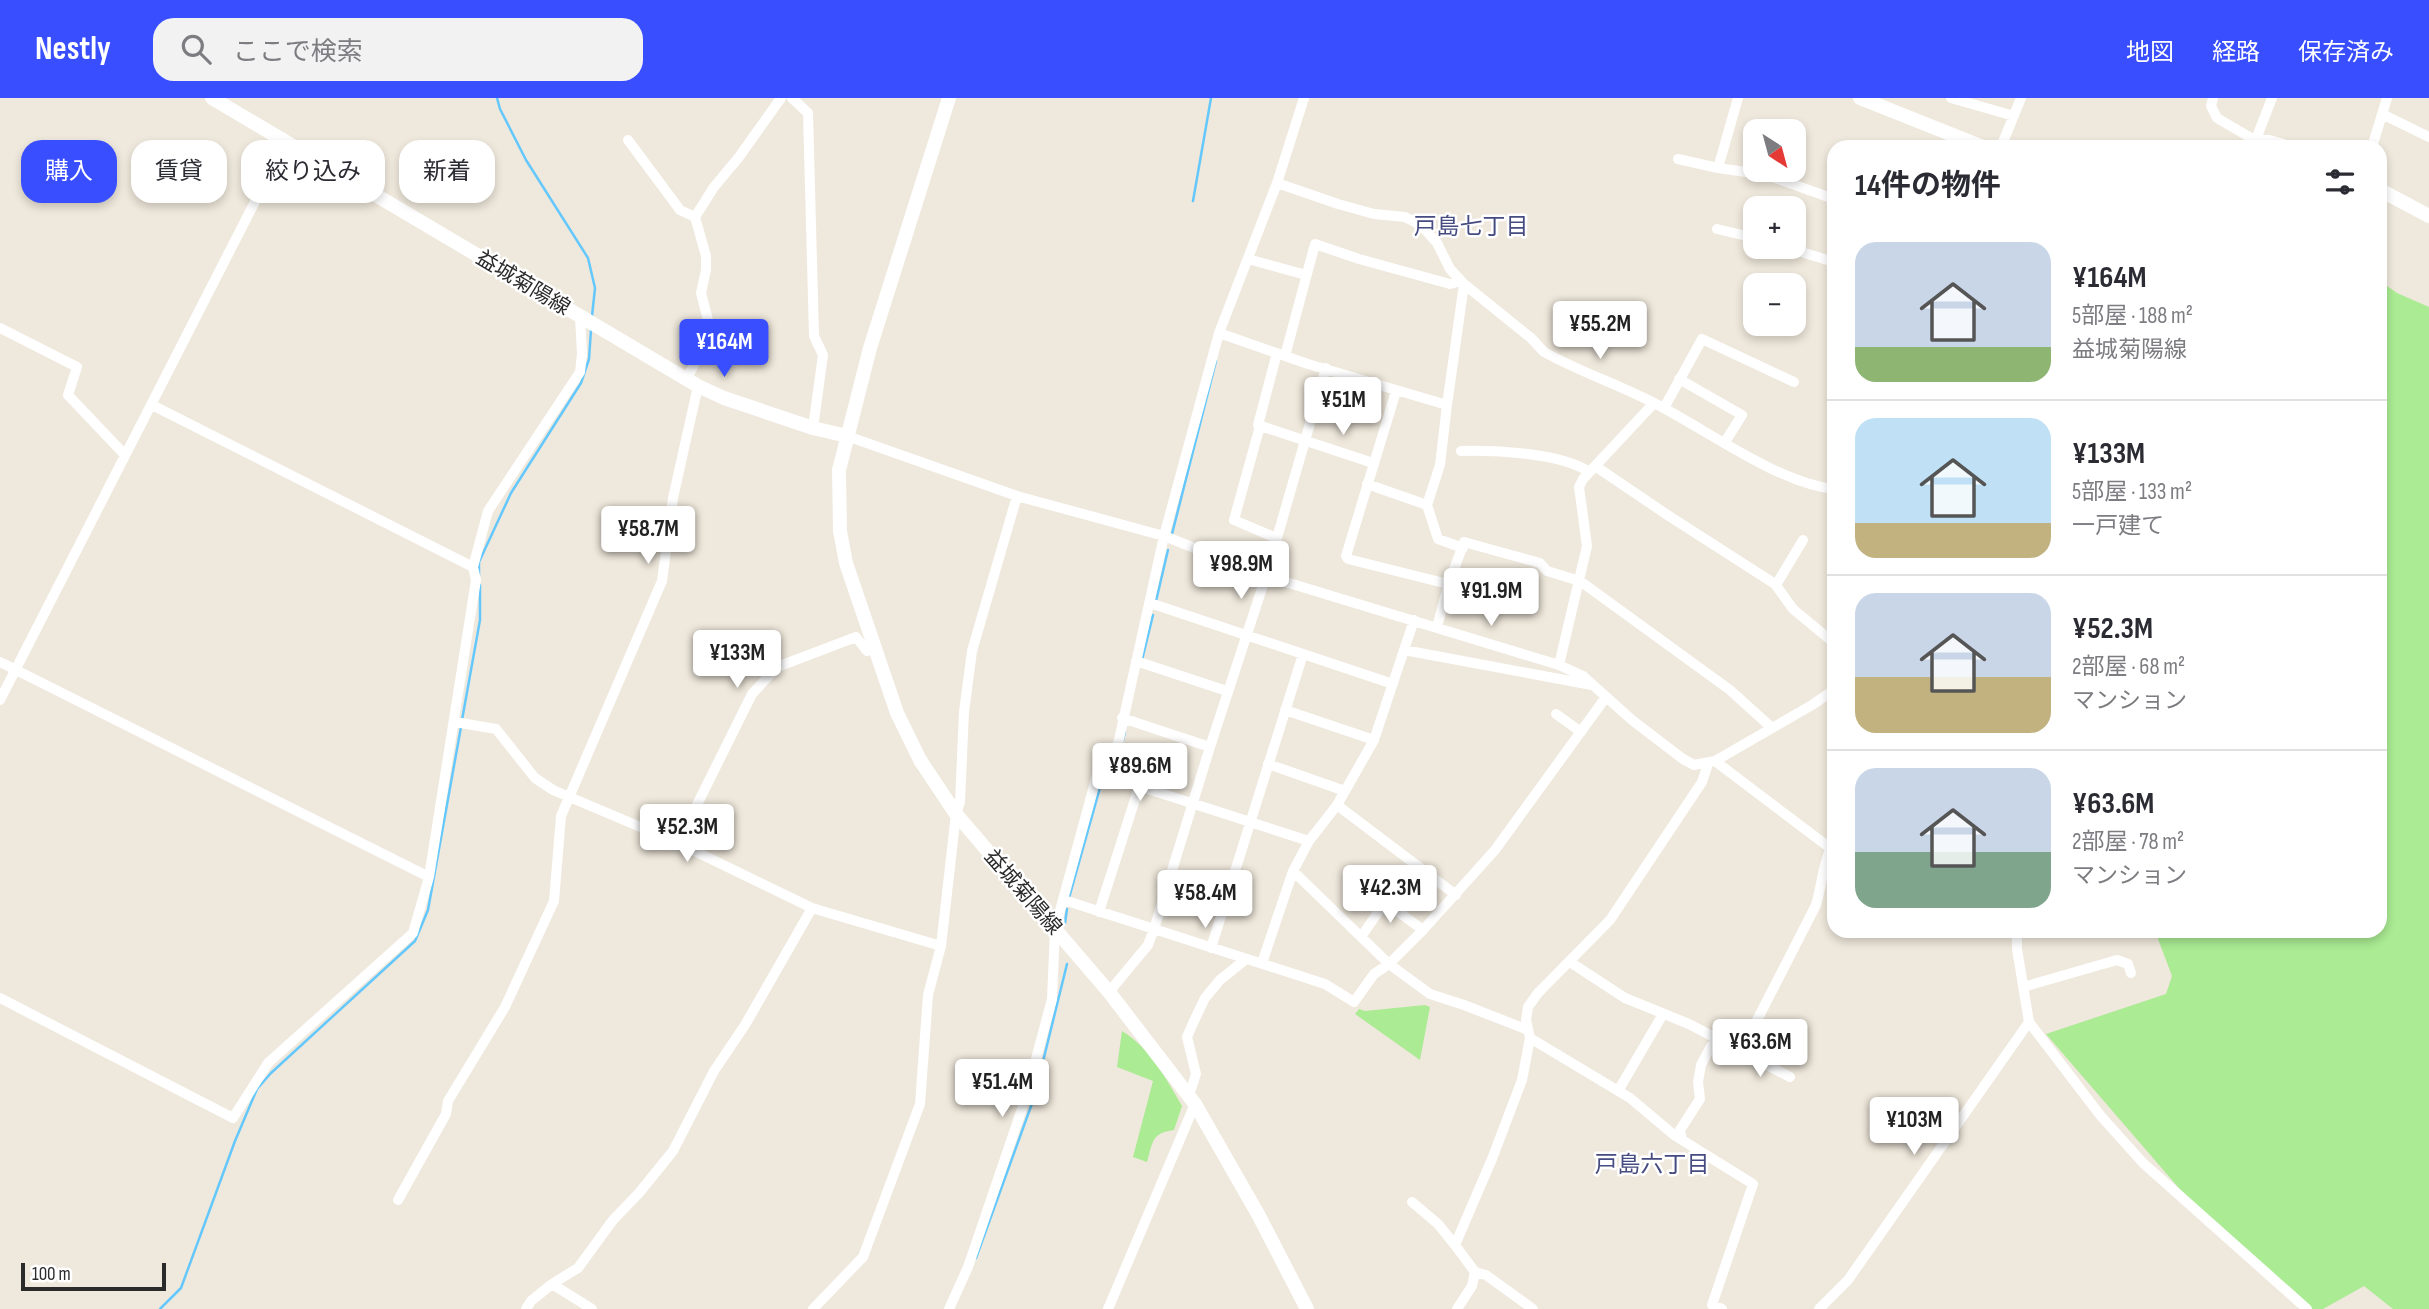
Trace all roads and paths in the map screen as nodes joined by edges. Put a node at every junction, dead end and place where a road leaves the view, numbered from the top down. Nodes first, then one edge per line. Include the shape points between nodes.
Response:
1 (212, 98) edge
2 (781, 98) edge
3 (792, 98) edge
4 (949, 98) edge
5 (1304, 98) edge
6 (1738, 98) edge
7 (1860, 98) edge
8 (1951, 98) edge
9 (2021, 98) edge
10 (2213, 98) edge
11 (2272, 98) edge
12 (2388, 98) edge
13 (2382, 114) junction
14 (2014, 116) junction
15 (2429, 137) edge
16 (284, 140) edge
17 (628, 140) dead end
18 (1946, 140) edge
19 (2004, 140) edge
20 (2249, 140) edge
21 (2257, 140) edge
22 (2374, 140) edge
23 (1678, 159) dead end
24 (1718, 168) junction
25 (1278, 183) junction
26 (2387, 194) edge
27 (1827, 197) edge
28 (385, 200) edge
29 (255, 203) edge
30 (2429, 216) edge
31 (695, 217) junction
32 (1717, 229) dead end
33 (1743, 236) edge
34 (1806, 253) edge
35 (1248, 259) junction
36 (1827, 260) edge
37 (1306, 275) junction
38 (1462, 282) junction
39 (582, 318) junction
40 (0, 328) edge
41 (1219, 333) junction
42 (1281, 355) junction
43 (1326, 368) junction
44 (1679, 379) junction
45 (692, 382) junction
46 (1794, 382) dead end
47 (1396, 391) junction
48 (152, 405) junction
49 (1447, 405) junction
50 (1659, 406) junction
51 (1260, 426) junction
52 (813, 428) junction
53 (847, 436) junction
54 (1305, 441) junction
55 (1725, 442) junction
56 (1461, 451) dead end
57 (125, 455) junction
58 (1373, 463) junction
59 (1592, 469) junction
60 (1367, 484) junction
61 (1827, 488) edge
62 (1017, 496) junction
63 (1427, 505) junction
64 (1164, 536) junction
65 (1276, 538) junction
66 (1803, 540) dead end
67 (1463, 548) junction
68 (473, 567) junction
69 (1266, 576) junction
70 (1580, 581) junction
71 (1776, 585) junction
72 (1448, 586) junction
73 (1150, 603) junction
74 (1414, 620) junction
75 (1437, 627) junction
76 (1245, 636) junction
77 (1827, 637) edge
78 (874, 649) junction
79 (1404, 650) junction
80 (1303, 654) junction
81 (1136, 661) junction
82 (0, 662) edge
83 (1559, 665) junction
84 (15, 670) junction
85 (1393, 684) junction
86 (1592, 685) junction
87 (1227, 691) junction
88 (1827, 694) edge
89 (1606, 697) junction
90 (0, 700) edge
91 (1285, 710) junction
92 (1556, 714) dead end
93 (1122, 719) junction
94 (461, 723) junction
95 (1772, 728) junction
96 (1581, 732) junction
97 (1374, 740) junction
98 (1210, 747) junction
99 (1712, 762) junction
100 (1268, 764) junction
101 (1098, 773) junction
102 (1139, 787) junction
103 (1345, 791) junction
104 (571, 798) junction
105 (1192, 805) junction
106 (1337, 805) junction
107 (956, 814) junction
108 (1250, 822) junction
109 (1309, 841) junction
110 (678, 843) junction
111 (1827, 846) edge
112 (1827, 858) edge
113 (1293, 871) junction
114 (429, 877) junction
115 (1455, 895) junction
116 (1064, 900) junction
117 (812, 908) junction
118 (1099, 912) junction
119 (1055, 929) junction
120 (1154, 929) junction
121 (1423, 930) junction
122 (1361, 937) junction
123 (2017, 938) edge
124 (941, 946) junction
125 (1210, 948) junction
126 (1246, 959) junction
127 (1570, 962) junction
128 (1262, 963) junction
129 (1389, 964) junction
130 (2131, 973) dead end
131 (2023, 987) junction
132 (1110, 992) junction
133 (0, 998) edge
134 (1663, 1014) junction
135 (2029, 1022) junction
136 (1529, 1034) junction
137 (1711, 1046) dead end
138 (1743, 1054) junction
139 (1790, 1077) dead end
140 (1618, 1091) junction
141 (1192, 1099) junction
142 (1682, 1140) junction
143 (398, 1200) dead end
144 (1412, 1202) dead end
145 (1455, 1245) junction
146 (1475, 1272) junction
147 (552, 1284) junction
148 (1715, 1308) edge
149 (526, 1309) edge
150 (592, 1309) edge
151 (813, 1309) edge
152 (949, 1309) edge
153 (1108, 1309) edge
154 (1307, 1309) edge
155 (1457, 1309) edge
156 (1533, 1309) edge
157 (1819, 1309) edge
158 (2307, 1309) edge

1 - 16 main road, 益城菊陽線
2 - 31 street
3 - 52 street via 808,113 814,336 823,355
4 - 53 main road, 益城菊陽線
5 - 25 street
6 - 24 street
7 - 18 main road
8 - 14 street
9 - 14 street
10 - 20 street via 2211,106 2217,118
11 - 21 street
12 - 13 street
13 - 15 street
13 - 22 street
14 - 19 street
17 - 31 street via 680,210
23 - 24 street
24 - 27 street via 1767,176
25 - 35 street
25 - 38 street via 1421,225
26 - 30 main road
28 - 39 main road, 益城菊陽線
29 - 48 street
31 - 45 street via 706,256 702,293 708,320
32 - 33 street
34 - 36 street
35 - 37 street
35 - 41 street
37 - 38 street via 1315,244 1450,284
37 - 42 street
38 - 49 street
38 - 50 street via 1544,352
39 - 45 main road, 益城菊陽線
39 - 68 street via 580,372 488,511
40 - 57 street via 77,367 68,396
41 - 42 street
41 - 64 street
42 - 43 street
42 - 51 street
43 - 47 street
43 - 54 street
44 - 46 street via 1702,339
44 - 50 street
44 - 55 street via 1742,415
45 - 52 main road, 益城菊陽線 via 724,398
45 - 104 street via 662,581
47 - 49 street
47 - 58 street
48 - 57 street
48 - 68 street
49 - 63 street via 1440,464
50 - 55 street
50 - 59 street
51 - 54 street
51 - 65 street via 1234,520
52 - 53 main road, 益城菊陽線
53 - 62 street
53 - 78 main road, 益城菊陽線 via 839,470 840,531
54 - 58 street
54 - 65 street
55 - 61 street via 1784,473
56 - 59 street via 1564,460
57 - 84 street
58 - 60 street
59 - 70 street via 1579,487 1587,547
59 - 71 street
60 - 63 street
60 - 72 street via 1348,559
62 - 64 street
62 - 107 street via 972,650
63 - 67 street via 1438,539
64 - 69 street
64 - 73 street
65 - 69 street
66 - 71 street
67 - 70 street via 1464,542 1540,563 1547,571
67 - 72 street
68 - 94 street
69 - 74 street
69 - 76 street
70 - 83 street
70 - 95 street via 1730,690
71 - 77 street via 1793,609
72 - 75 street
73 - 76 street
73 - 81 street
74 - 75 street
74 - 79 street
75 - 83 street
76 - 80 street
76 - 87 street
78 - 107 main road, 益城菊陽線 via 906,735
78 - 110 street via 867,651 856,637 777,667 752,694
79 - 85 street
79 - 86 street
80 - 85 street
80 - 91 street
81 - 87 street
81 - 93 street
82 - 84 street
83 - 86 street
84 - 90 street
84 - 114 street
85 - 97 street
86 - 89 street
87 - 98 street
88 - 95 street
89 - 96 street
89 - 99 street via 1683,760 1694,765
91 - 97 street
91 - 100 street
92 - 96 street
93 - 98 street
93 - 101 street via 1118,744 1101,760
94 - 104 street via 496,729 535,778
94 - 114 street
95 - 99 street
96 - 115 street via 1495,850
97 - 103 street
98 - 105 street
99 - 111 street
99 - 127 street via 1610,920
100 - 103 street
100 - 108 street
101 - 102 street
101 - 116 street
102 - 105 street
102 - 118 street
103 - 106 street
104 - 110 street
104 - 143 street via 561,817 554,901 505,1007 448,1101 446,1114
105 - 108 street
105 - 120 street
106 - 109 street
106 - 115 street
107 - 119 main road, 益城菊陽線
107 - 124 street
108 - 109 street
108 - 125 street
109 - 113 street
110 - 117 street
112 - 138 street via 1816,905
113 - 122 street
113 - 128 street
114 - 133 street via 413,933 268,1063 233,1118
115 - 121 street
116 - 118 street
116 - 119 street
117 - 124 street
117 - 147 street via 714,1071 673,1151 578,1268
118 - 120 street
119 - 132 main road, 益城菊陽線
119 - 152 street via 1052,999 1025,1100 968,1267
120 - 125 street
120 - 132 street via 1148,945
121 - 122 street via 1385,902
121 - 129 street
122 - 129 street
123 - 131 street
124 - 151 street via 928,995 920,1104 863,1257
125 - 126 street
126 - 128 street
126 - 141 street via 1205,998 1190,1029 1187,1037 1196,1074
127 - 134 street via 1625,998
127 - 136 street via 1528,1007
128 - 129 street via 1325,984 1354,1002 1374,974
129 - 136 street via 1430,994
130 - 131 street via 2128,964 2117,960
131 - 135 street
132 - 141 main road, 益城菊陽線
134 - 138 street
134 - 140 street
135 - 157 street via 1848,1280
135 - 158 street via 2112,1132
136 - 140 street
136 - 145 street via 1513,1103
137 - 142 street via 1701,1065 1700,1099 1680,1130
138 - 139 street
140 - 142 street
141 - 153 street
141 - 154 main road, 益城菊陽線
142 - 148 street via 1720,1158 1753,1184
144 - 145 street
145 - 146 street
146 - 155 street
146 - 156 street
147 - 149 street
147 - 150 street

